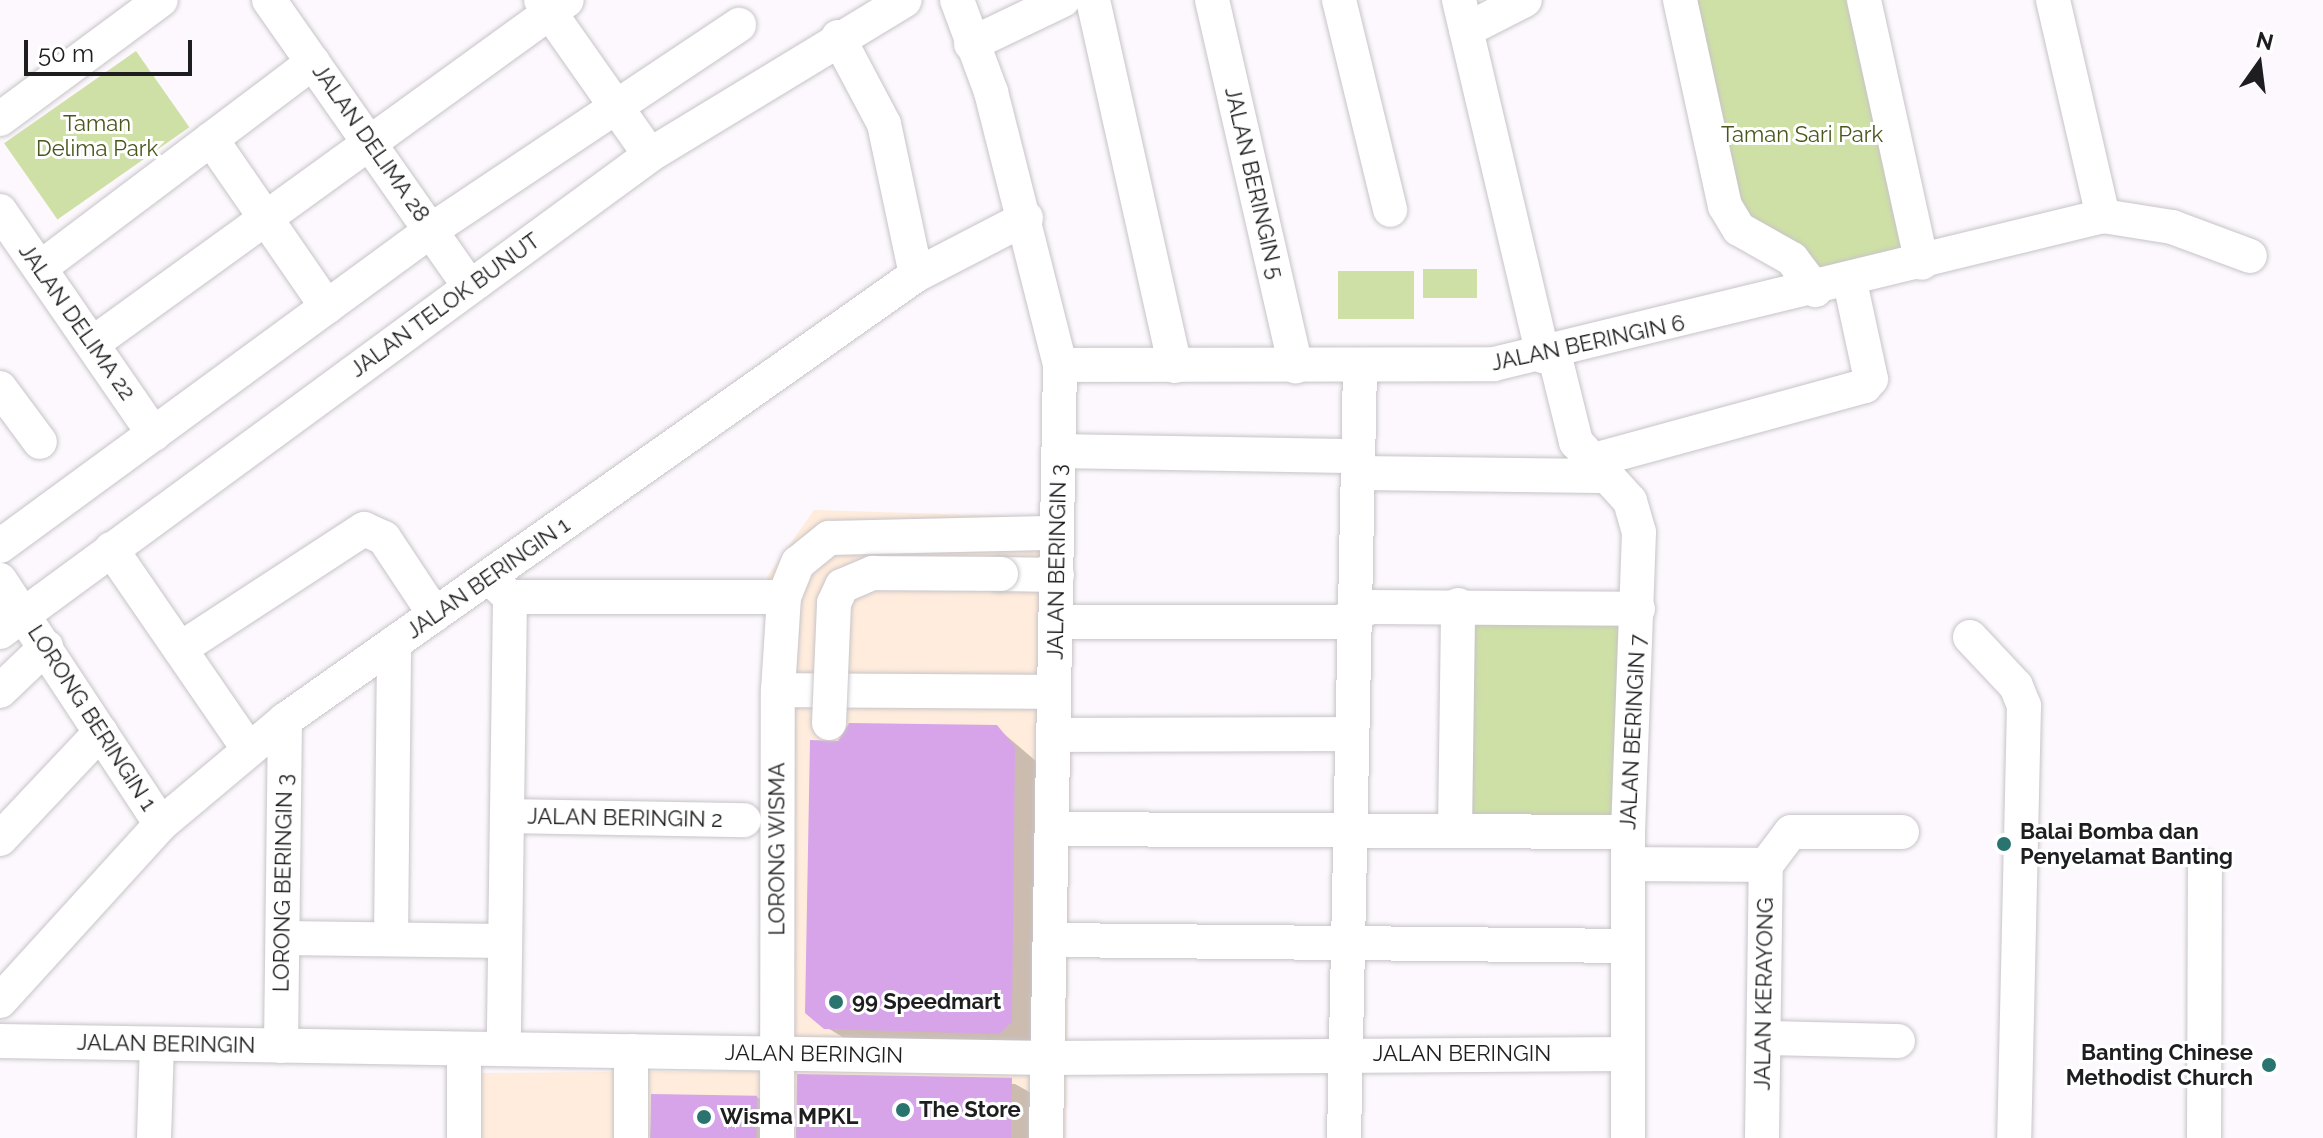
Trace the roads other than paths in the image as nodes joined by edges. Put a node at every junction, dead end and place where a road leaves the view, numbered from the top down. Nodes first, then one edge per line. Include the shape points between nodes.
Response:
1 (161, 0) edge
2 (269, 0) edge
3 (905, 0) edge
4 (957, 0) edge
5 (1063, 0) edge
6 (1093, 0) edge
7 (1212, 0) edge
8 (1339, 0) edge
9 (1525, 0) edge
10 (1680, 0) edge
11 (1864, 0) edge
12 (2053, 0) edge
13 (552, 4) edge
14 (1462, 15) edge
15 (739, 25) dead end
16 (838, 37) junction
17 (971, 44) junction
18 (313, 62) junction
19 (614, 108) junction
20 (0, 119) edge
21 (211, 139) junction
22 (371, 143) junction
23 (650, 155) junction
24 (1390, 210) dead end
25 (0, 211) edge
26 (2103, 216) junction
27 (1026, 218) junction
28 (269, 219) junction
29 (433, 229) junction
30 (2250, 256) dead end
31 (1922, 263) junction
32 (40, 268) junction
33 (916, 275) junction
34 (1850, 282) junction
35 (470, 287) junction
36 (1815, 290) junction
37 (327, 307) junction
38 (92, 344) junction
39 (1548, 354) junction
40 (1060, 365) junction
41 (1175, 366) junction
42 (1296, 366) junction
43 (1360, 367) junction
44 (0, 388) edge
45 (154, 434) junction
46 (40, 442) dead end
47 (1059, 451) junction
48 (1358, 464) junction
49 (1594, 469) junction
50 (1057, 533) junction
51 (0, 546) edge
52 (111, 549) junction
53 (1057, 575) junction
54 (0, 580) edge
55 (499, 587) junction
56 (784, 597) junction
57 (1458, 605) junction
58 (1638, 609) junction
59 (1356, 612) junction
60 (435, 615) junction
61 (12, 622) edge
62 (1056, 622) junction
63 (1970, 637) dead end
64 (394, 643) junction
65 (46, 647) junction
66 (180, 649) junction
67 (778, 690) junction
68 (0, 691) edge
69 (1054, 692) junction
70 (285, 720) junction
71 (829, 723) dead end
72 (101, 732) junction
73 (1352, 734) junction
74 (1054, 735) junction
75 (248, 748) junction
76 (507, 816) junction
77 (744, 820) dead end
78 (161, 824) junction
79 (1052, 829) junction
80 (1350, 830) junction
81 (1455, 830) junction
82 (1902, 832) dead end
83 (0, 839) edge
84 (1628, 848) junction
85 (1769, 858) junction
86 (2205, 868) dead end
87 (283, 938) junction
88 (391, 939) junction
89 (1050, 940) junction
90 (505, 941) junction
91 (1348, 943) junction
92 (1628, 946) junction
93 (0, 1001) edge
94 (1764, 1038) junction
95 (0, 1041) edge
96 (1898, 1041) dead end
97 (157, 1044) junction
98 (281, 1046) junction
99 (464, 1049) junction
100 (504, 1049) junction
101 (631, 1051) junction
102 (1346, 1053) junction
103 (776, 1054) junction
104 (1628, 1054) junction
105 (1048, 1058) junction
106 (154, 1138) edge
107 (464, 1138) edge
108 (631, 1138) edge
109 (777, 1138) edge
110 (1046, 1138) edge
111 (1344, 1138) edge
112 (1628, 1138) edge
113 (1762, 1138) edge
114 (2014, 1138) edge
115 (2204, 1138) edge

1 - 20 street
2 - 18 street, JALAN DELIMA 28
3 - 16 street, JALAN TELOK BUNUT
4 - 17 street, JALAN BERINGIN 3
5 - 17 street
6 - 41 street
7 - 42 street, JALAN BERINGIN 5
8 - 24 street
9 - 14 street
10 - 36 street via 1725,206 1739,229 1792,259
11 - 31 street
12 - 26 street
13 - 19 street
13 - 22 street
14 - 39 street, JALAN BERINGIN 7
15 - 19 street
16 - 23 street, JALAN TELOK BUNUT
16 - 33 street via 884,124
17 - 27 street, JALAN BERINGIN 3
18 - 21 street
18 - 22 street, JALAN DELIMA 28
19 - 23 street
19 - 29 street
21 - 28 street
21 - 32 street
22 - 28 street
22 - 29 street, JALAN DELIMA 28
23 - 35 street, JALAN TELOK BUNUT
25 - 32 street, JALAN DELIMA 22
26 - 30 street via 2172,227
26 - 31 street, JALAN BERINGIN 6
27 - 33 street, JALAN BERINGIN 1
27 - 40 street, JALAN BERINGIN 3
28 - 37 street
28 - 38 street
29 - 35 street, JALAN DELIMA 28
29 - 37 street
31 - 34 street, JALAN BERINGIN 6
32 - 38 street, JALAN DELIMA 22
33 - 55 street, JALAN BERINGIN 1
34 - 36 street, JALAN BERINGIN 6
34 - 49 street via 1871,379 1865,386
35 - 52 street, JALAN TELOK BUNUT
36 - 39 street, JALAN BERINGIN 6
37 - 45 street
38 - 45 street, JALAN DELIMA 22
39 - 43 street, JALAN BERINGIN 6 via 1460,367
39 - 49 street, JALAN BERINGIN 7
40 - 41 street, JALAN BERINGIN 6
40 - 47 street, JALAN BERINGIN 3
41 - 42 street, JALAN BERINGIN 6
42 - 43 street, JALAN BERINGIN 6
43 - 48 street
44 - 46 street
45 - 51 street
47 - 48 street
47 - 50 street, JALAN BERINGIN 3
48 - 49 street
48 - 59 street
49 - 58 street, JALAN BERINGIN 7 via 1635,511
50 - 53 street, JALAN BERINGIN 3
50 - 56 street, LORONG WISMA via 829,538 798,563
52 - 61 street, JALAN TELOK BUNUT
52 - 66 street
53 - 62 street, JALAN BERINGIN 3
53 - 71 street, bridge via 873,573 842,586 834,603
54 - 61 street, LORONG BERINGIN 1
55 - 56 street
55 - 60 street, JALAN BERINGIN 1
55 - 76 street
56 - 67 street, LORONG WISMA
57 - 58 street
57 - 59 street
57 - 81 street
58 - 84 street, JALAN BERINGIN 7
59 - 62 street via 1340,622
59 - 73 street
60 - 64 street, JALAN BERINGIN 1
60 - 66 street via 384,538 364,529
61 - 65 street, LORONG BERINGIN 1
62 - 69 street, JALAN BERINGIN 3
63 - 114 street via 2016,686 2024,706
64 - 70 street, JALAN BERINGIN 1
64 - 88 street
65 - 68 street
65 - 72 street, LORONG BERINGIN 1
66 - 75 street
67 - 69 street
67 - 103 street, LORONG WISMA
69 - 74 street, JALAN BERINGIN 3
70 - 75 street, JALAN BERINGIN 1
70 - 87 street, LORONG BERINGIN 3
72 - 78 street, LORONG BERINGIN 1
72 - 83 street
73 - 74 street
73 - 80 street
74 - 79 street, JALAN BERINGIN 3
75 - 78 street, JALAN BERINGIN 1
76 - 77 street, JALAN BERINGIN 2
76 - 90 street
78 - 93 street, JALAN BERINGIN 1
79 - 80 street
79 - 89 street, JALAN BERINGIN 3
80 - 81 street
80 - 91 street
81 - 84 street
82 - 85 street via 1791,832
84 - 85 street
84 - 92 street, JALAN BERINGIN 7
85 - 94 street, JALAN KERAYONG
86 - 115 street
87 - 88 street
87 - 98 street, LORONG BERINGIN 3
88 - 90 street
89 - 91 street
89 - 105 street, JALAN BERINGIN 3
90 - 100 street
91 - 92 street
91 - 102 street
92 - 104 street, JALAN BERINGIN 7
94 - 96 street
94 - 113 street, JALAN KERAYONG
95 - 97 street, JALAN BERINGIN
97 - 98 street, JALAN BERINGIN
97 - 106 street
98 - 99 street, JALAN BERINGIN
99 - 100 street, JALAN BERINGIN
99 - 107 street
100 - 101 street, JALAN BERINGIN
101 - 103 street, JALAN BERINGIN
101 - 108 street
102 - 104 street, JALAN BERINGIN
102 - 105 street, JALAN BERINGIN
102 - 111 street
103 - 105 street, JALAN BERINGIN
103 - 109 street, LORONG WISMA
104 - 112 street, JALAN BERINGIN 7
105 - 110 street, JALAN BERINGIN 3

